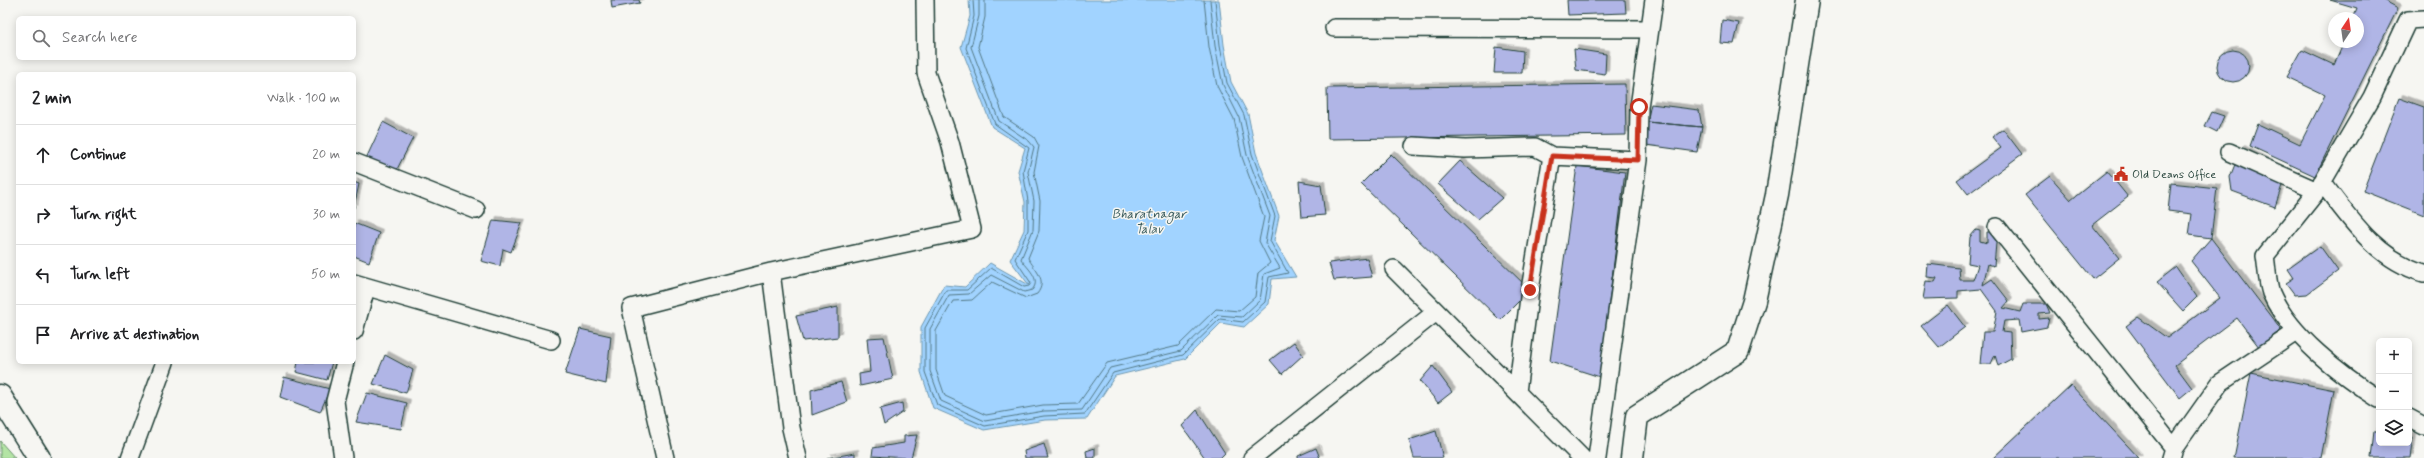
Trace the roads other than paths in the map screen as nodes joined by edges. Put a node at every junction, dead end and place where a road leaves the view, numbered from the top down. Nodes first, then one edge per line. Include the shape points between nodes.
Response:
1 (924, 0) edge
2 (1654, 0) edge
3 (1807, 0) edge
4 (2424, 19) edge
5 (1334, 28) dead end
6 (1650, 29) junction
7 (1414, 146) dead end
8 (2228, 152) dead end
9 (1552, 156) junction
10 (1638, 160) junction
11 (356, 163) edge
12 (2320, 187) junction
13 (476, 210) dead end
14 (1997, 227) dead end
15 (1394, 270) dead end
16 (771, 272) junction
17 (2424, 273) edge
18 (360, 285) edge
19 (1436, 312) junction
20 (356, 316) edge
21 (2296, 332) junction
22 (550, 340) dead end
23 (164, 364) edge
24 (345, 364) edge
25 (1516, 392) junction
26 (0, 396) edge
27 (2376, 397) edge
28 (2412, 420) edge
29 (2424, 426) edge
30 (2172, 453) edge
31 (40, 458) edge
32 (130, 458) edge
33 (343, 458) edge
34 (665, 458) edge
35 (798, 458) edge
36 (1252, 458) edge
37 (1582, 458) edge
38 (1597, 458) edge
39 (1632, 458) edge

1 - 16 street via 926,73 950,142 972,229
2 - 6 street
3 - 39 street via 1777,195 1754,301 1738,351 1637,416
4 - 12 street via 2408,20 2372,97
5 - 6 street
6 - 10 street via 1639,107
7 - 9 street via 1465,149 1535,147
8 - 12 street
9 - 10 street
9 - 25 street
10 - 38 street
11 - 13 street
12 - 17 street via 2360,233 2404,268
12 - 21 street via 2265,256 2271,292
14 - 30 street
15 - 19 street
16 - 34 street via 630,308
16 - 35 street
18 - 20 street
18 - 22 street
19 - 25 street
19 - 36 street
21 - 27 street via 2357,385
21 - 30 street via 2220,383
23 - 32 street
24 - 33 street via 335,401
25 - 37 street
26 - 31 street
28 - 29 street

